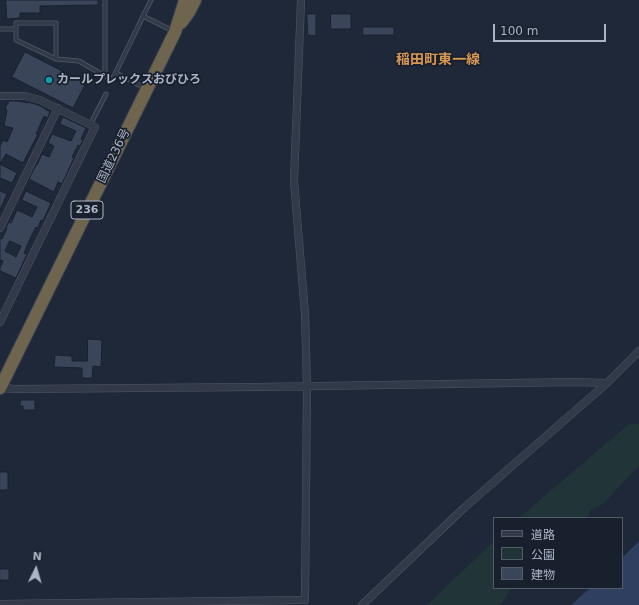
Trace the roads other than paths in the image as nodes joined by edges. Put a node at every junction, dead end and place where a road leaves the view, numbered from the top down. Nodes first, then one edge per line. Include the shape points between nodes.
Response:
1 (104, 0) edge
2 (151, 0) edge
3 (186, 0) edge
4 (195, 0) edge
5 (301, 0) edge
6 (144, 16) junction
7 (0, 29) edge
8 (16, 29) junction
9 (175, 32) junction
10 (56, 59) junction
11 (116, 73) junction
12 (105, 76) junction
13 (147, 89) junction
14 (106, 94) dead end
15 (0, 96) edge
16 (58, 108) junction
17 (90, 124) junction
18 (0, 228) edge
19 (0, 322) edge
20 (639, 351) edge
21 (607, 383) junction
22 (307, 386) junction
23 (0, 388) edge
24 (238, 603) edge
25 (0, 604) edge
26 (80, 604) edge
27 (362, 605) edge

1 - 12 lane
2 - 6 lane
3 - 9 highway, 国道236号 / 236
4 - 9 highway, 国道236号 / 236
5 - 22 street via 294,181 305,314
6 - 9 lane
6 - 11 lane
7 - 8 lane
8 - 10 lane via 16,40
8 - 10 lane via 16,23 56,23
9 - 13 highway, 国道236号 / 236
10 - 12 lane via 79,61
11 - 12 lane via 112,80
11 - 13 lane
13 - 23 highway, 国道236号 / 236
14 - 17 lane
15 - 16 street via 26,96
16 - 17 street
16 - 18 street
17 - 19 street via 95,127
20 - 21 street
21 - 22 street
21 - 27 street via 465,507
22 - 23 street
22 - 24 street via 306,600
24 - 26 street
25 - 26 street

